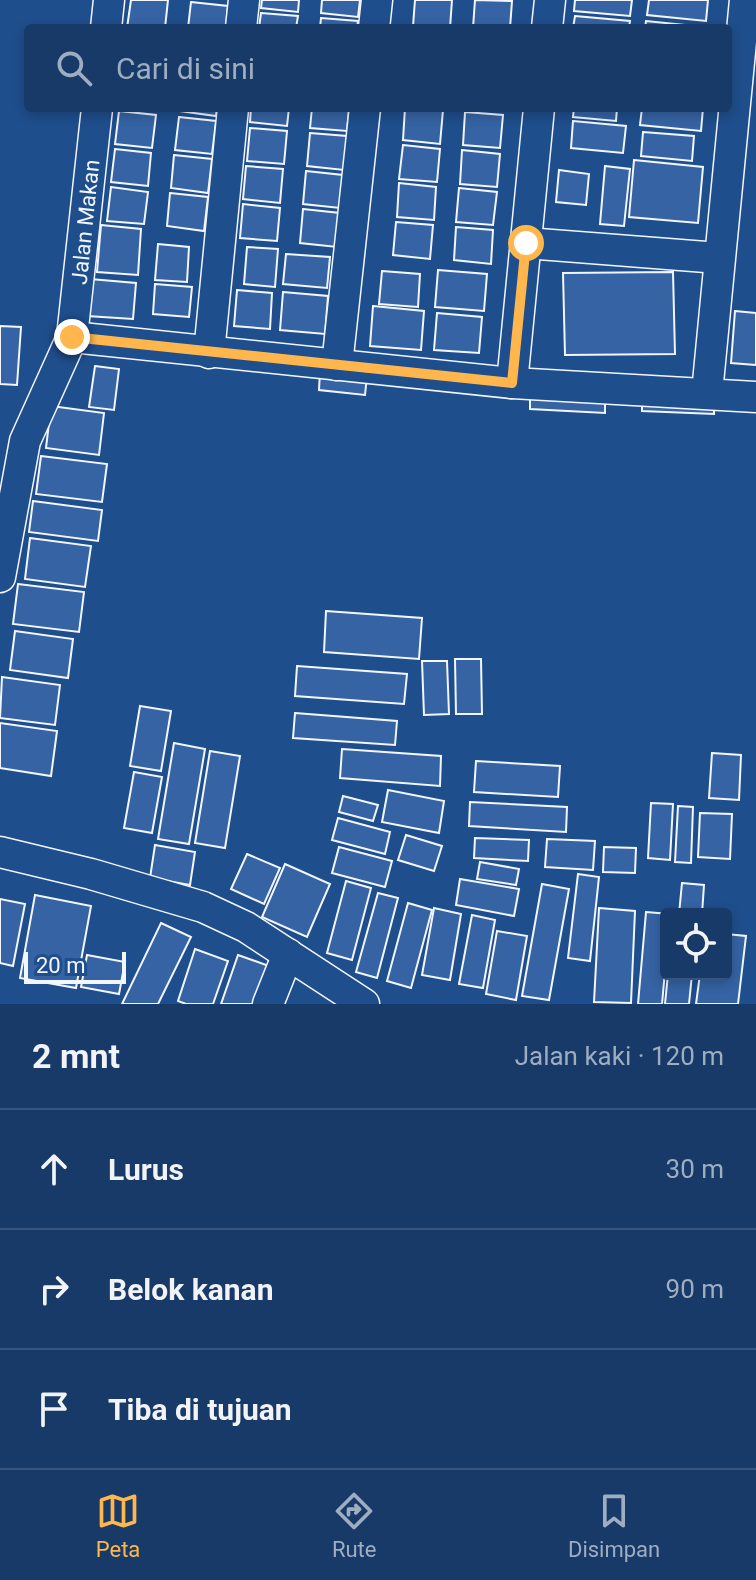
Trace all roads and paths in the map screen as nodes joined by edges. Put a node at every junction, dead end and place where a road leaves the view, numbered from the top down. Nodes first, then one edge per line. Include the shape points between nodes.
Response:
1 (109, 0) edge
2 (244, 0) edge
3 (377, 0) edge
4 (550, 0) edge
5 (745, 0) edge
6 (106, 24) edge
7 (241, 24) edge
8 (374, 24) edge
9 (547, 24) edge
10 (97, 112) edge
11 (233, 112) edge
12 (365, 112) edge
13 (539, 112) edge
14 (526, 243) junction
15 (719, 258) junction
16 (72, 337) junction
17 (209, 353) junction
18 (337, 365) junction
19 (512, 383) junction
20 (707, 393) junction
21 (756, 397) edge
22 (6, 523) edge
23 (0, 577) edge
24 (0, 852) edge
25 (288, 954) junction
26 (268, 1004) edge
27 (364, 1004) edge

1 - 6 street
2 - 7 street
3 - 8 street
4 - 9 street
5 - 15 street
10 - 16 street, Jalan Makan
11 - 17 street
12 - 18 street
13 - 14 street
14 - 15 street
14 - 19 street
15 - 20 street
16 - 17 street
16 - 22 street, Jalan Makan via 25,441
17 - 18 street
18 - 19 street
19 - 20 street
20 - 21 street
22 - 23 street, Jalan Makan
24 - 25 street via 203,907
25 - 26 street
25 - 27 street

